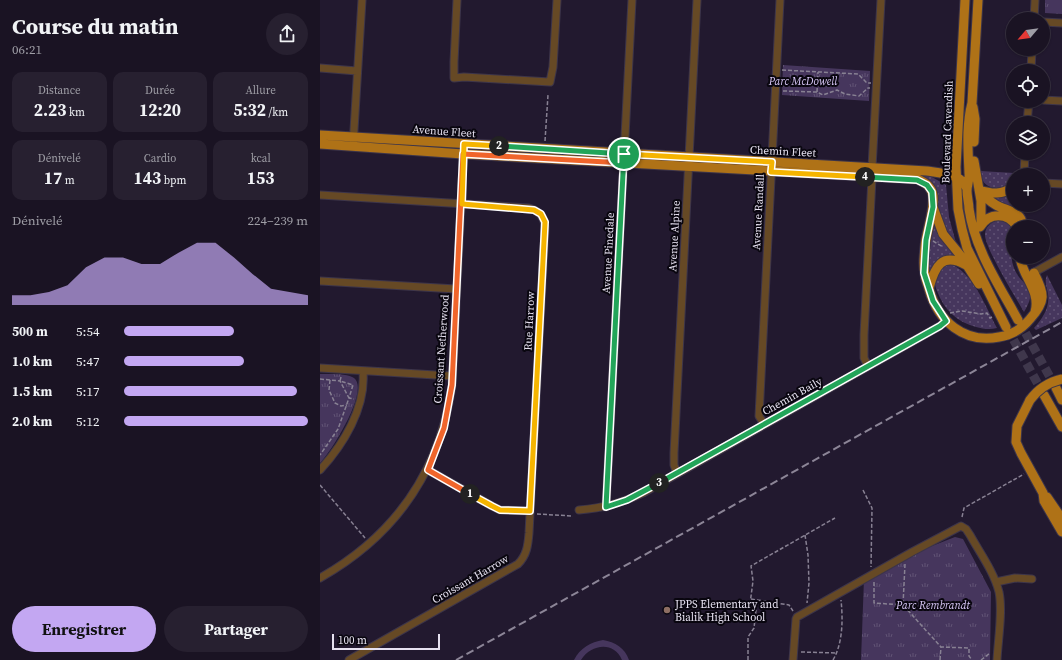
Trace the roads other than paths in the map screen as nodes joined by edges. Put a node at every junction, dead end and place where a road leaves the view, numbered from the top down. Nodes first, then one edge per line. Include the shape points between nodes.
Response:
1 (362, 0) edge
2 (457, 0) edge
3 (557, 0) edge
4 (632, 0) edge
5 (697, 0) edge
6 (780, 0) edge
7 (881, 0) edge
8 (965, 0) edge
9 (978, 0) edge
10 (1035, 0) edge
11 (1034, 12) edge
12 (1050, 22) edge
13 (1062, 23) edge
14 (320, 68) edge
15 (357, 71) junction
16 (1050, 101) edge
17 (1062, 102) edge
18 (972, 103) junction
19 (320, 135) edge
20 (353, 142) junction
21 (320, 144) edge
22 (464, 144) junction
23 (463, 154) junction
24 (590, 156) junction
25 (624, 158) junction
26 (689, 158) junction
27 (688, 167) junction
28 (772, 167) junction
29 (872, 173) junction
30 (956, 177) junction
31 (1050, 183) edge
32 (1062, 184) edge
33 (967, 189) junction
34 (979, 190) junction
35 (1006, 191) edge
36 (320, 195) edge
37 (462, 204) junction
38 (933, 207) junction
39 (1011, 220) edge
40 (1021, 220) edge
41 (981, 225) junction
42 (976, 238) junction
43 (1062, 257) edge
44 (1022, 264) edge
45 (966, 265) junction
46 (1031, 274) junction
47 (320, 281) edge
48 (929, 288) junction
49 (456, 289) junction
50 (996, 308) junction
51 (948, 317) junction
52 (1018, 320) tunnel mouth
53 (1006, 327) tunnel mouth
54 (868, 366) junction
55 (320, 368) edge
56 (363, 372) junction
57 (452, 376) junction
58 (1062, 379) edge
59 (1056, 388) tunnel mouth
60 (1044, 395) tunnel mouth
61 (1062, 400) edge
62 (764, 424) junction
63 (1062, 427) edge
64 (320, 470) edge
65 (428, 470) junction
66 (677, 473) junction
67 (1043, 494) junction
68 (606, 507) junction
69 (579, 510) dead end
70 (532, 513) junction
71 (1062, 519) edge
72 (1062, 532) edge
73 (320, 578) edge
74 (1032, 578) dead end
75 (996, 582) junction
76 (348, 660) edge
77 (793, 660) edge
78 (997, 660) edge

1 - 15 street
2 - 3 street via 454,78 550,82
4 - 25 street, Avenue Pinedale
5 - 26 street, Avenue Alpine
6 - 28 street, Avenue Randall
7 - 29 street
8 - 30 main road, Boulevard Cavendish
9 - 18 main road, Boulevard Cavendish
10 - 11 street
12 - 13 street
14 - 15 street
15 - 20 street
16 - 17 street
18 - 33 main road, Boulevard Cavendish via 968,119 970,180
18 - 34 main road via 975,119 974,158
19 - 20 main road, Avenue Fleet
20 - 21 main road, Avenue Fleet
20 - 22 main road, Avenue Fleet
20 - 23 main road, Avenue Fleet
22 - 23 street, Croissant Netherwood
22 - 24 main road, Avenue Fleet
23 - 24 main road, Avenue Fleet
23 - 37 street, Croissant Netherwood
24 - 25 main road, Chemin Fleet
25 - 26 main road, Chemin Fleet
25 - 27 main road, Chemin Fleet
25 - 68 street, Avenue Pinedale
26 - 27 street, Avenue Alpine
26 - 28 main road, Chemin Fleet
27 - 28 main road, Chemin Fleet
27 - 66 street, Avenue Alpine via 674,453
28 - 29 main road, Chemin Fleet
28 - 62 street, Avenue Randall via 759,416
29 - 30 main road, Chemin Fleet via 934,172
29 - 38 main road, Chemin Fleet via 922,181 932,192
29 - 54 street via 864,340 864,358
30 - 33 main road via 964,181
30 - 50 main road, Boulevard Cavendish via 959,216 965,242
31 - 32 street
33 - 42 main road, Boulevard Cavendish
34 - 35 main road via 996,194
34 - 40 main road via 995,204 1017,214
34 - 41 main road via 982,205
36 - 37 street, Rue Harrow
37 - 49 street, Croissant Netherwood
37 - 70 street, Rue Harrow via 534,210 541,214 545,222
38 - 45 main road, Chemin Fleet via 943,234
38 - 48 main road via 925,246 924,273
39 - 41 main road via 999,216 990,218
41 - 42 main road
42 - 52 main road, Boulevard Cavendish
43 - 46 street
44 - 46 main road
45 - 48 main road via 951,260 942,263 934,270
45 - 50 main road, Chemin Fleet
46 - 51 main road via 1036,308 1034,314 1015,332 1005,336 982,338 954,328
47 - 49 street
48 - 51 main road via 935,305
49 - 57 street, Croissant Netherwood
50 - 53 main road, Boulevard Cavendish
51 - 54 street, Chemin Baily via 940,326
54 - 62 street, Chemin Baily
55 - 56 street
56 - 57 street
56 - 64 street via 362,394 353,421 342,442
57 - 65 street, Croissant Netherwood via 444,428
58 - 67 main road, bridge via 1042,387 1030,400 1019,422 1016,436 1017,445
59 - 61 main road
60 - 63 main road
62 - 66 street, Chemin Baily
65 - 70 street via 500,510
65 - 73 street, Croissant Netherwood via 412,496 370,543
66 - 68 street, Chemin Baily via 632,498
67 - 71 main road via 1049,498
67 - 72 main road via 1044,501
68 - 69 street, Chemin Baily
70 - 76 street, Croissant Harrow via 527,549 518,564
74 - 75 street
75 - 77 street via 970,534 961,526 798,617
75 - 78 street via 1000,603

